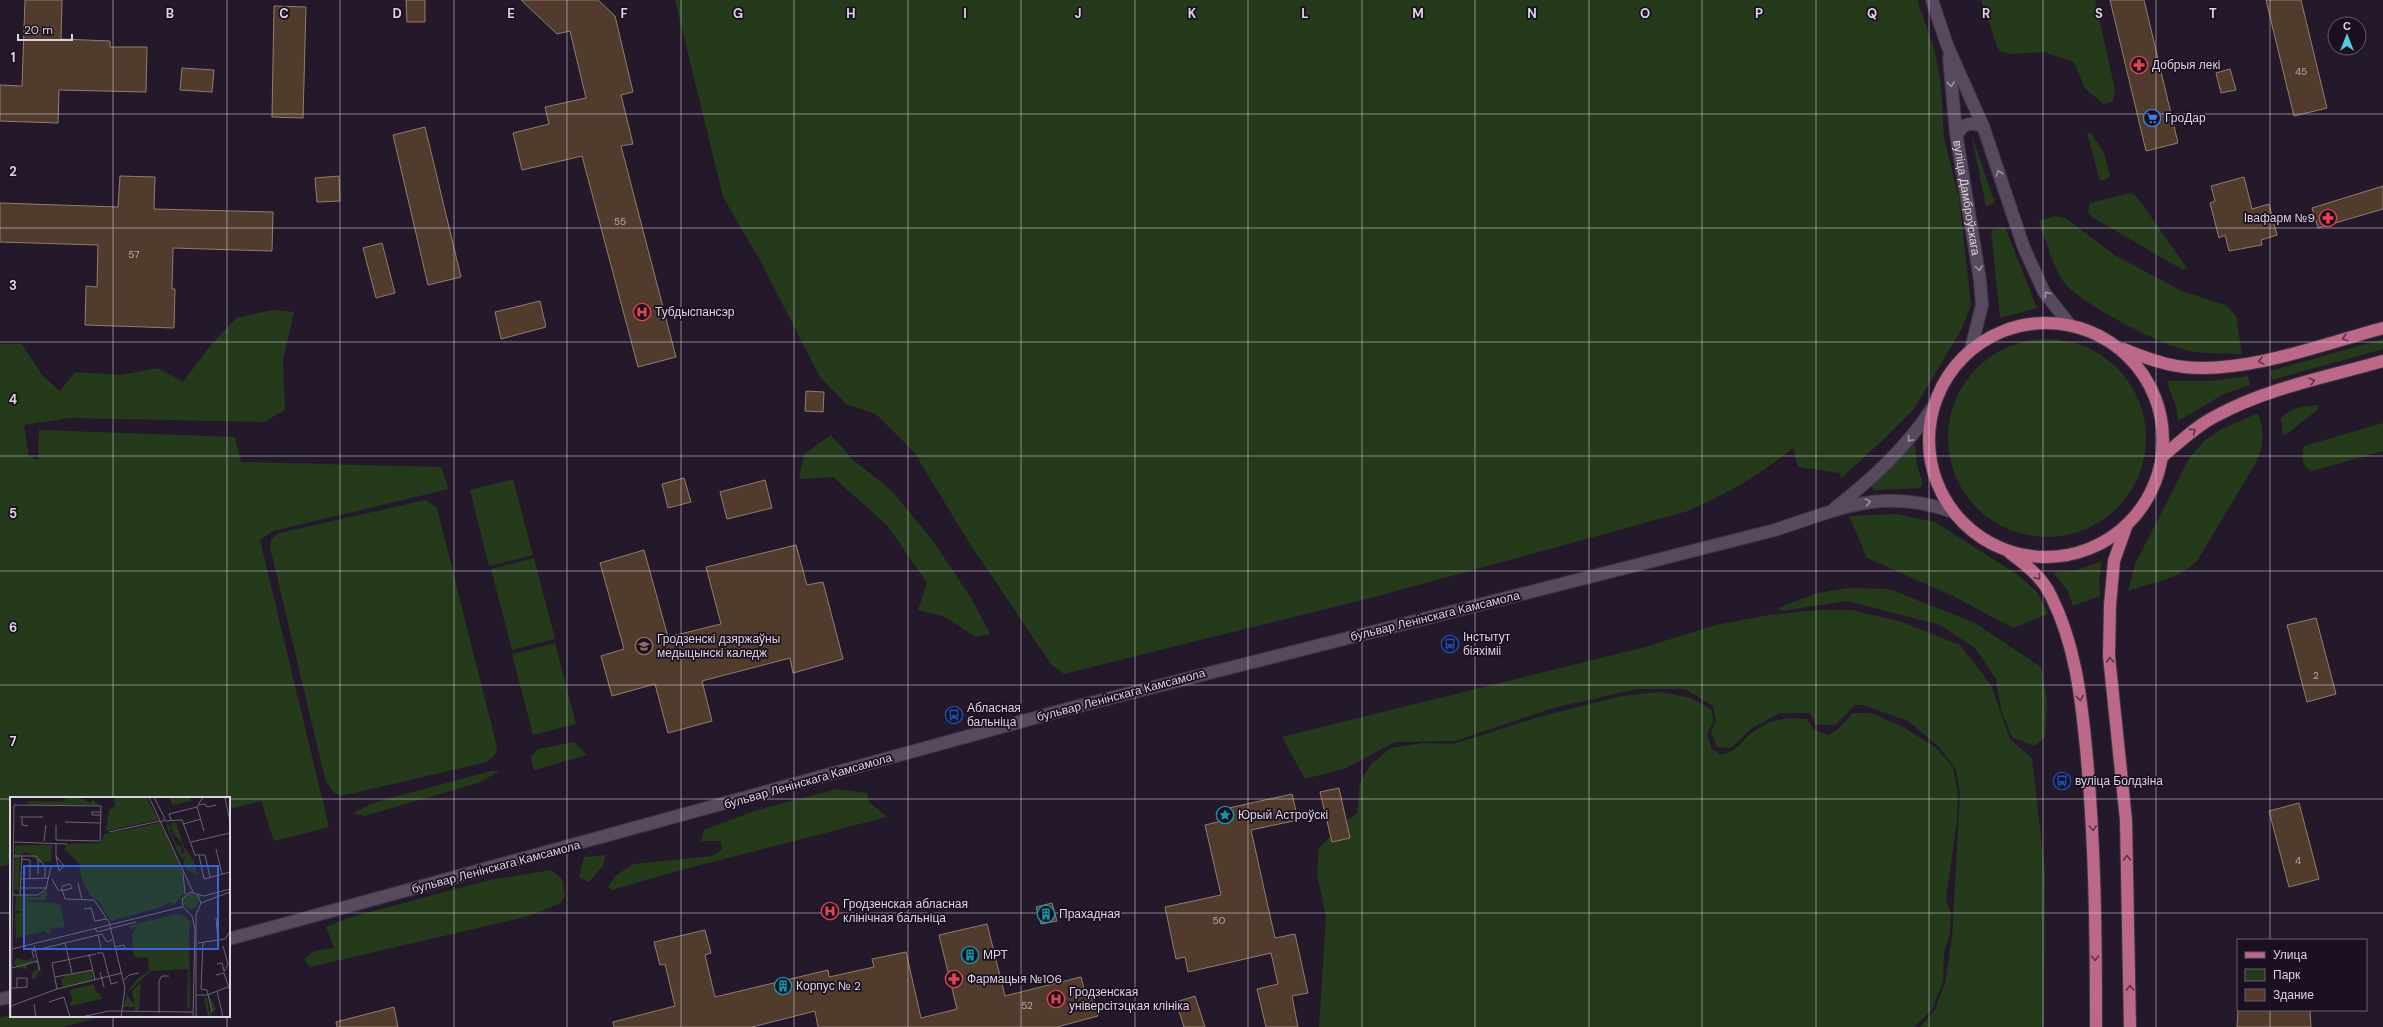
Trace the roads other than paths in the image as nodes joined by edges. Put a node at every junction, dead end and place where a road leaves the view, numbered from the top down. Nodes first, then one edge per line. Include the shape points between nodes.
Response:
1 (1932, 0) edge
2 (1947, 46) junction
3 (1983, 126) junction
4 (1957, 136) junction
5 (2070, 325) junction
6 (2383, 328) edge
7 (2120, 348) junction
8 (1971, 349) junction
9 (2383, 361) edge
10 (1933, 407) junction
11 (2163, 456) junction
12 (1830, 512) junction
13 (1953, 512) junction
14 (2126, 527) junction
15 (2009, 552) junction
16 (230, 940) edge
17 (10, 997) edge
18 (0, 1000) edge
19 (2096, 1027) edge
20 (2130, 1027) edge

1 - 2 street, вуліца Дамброўскага
2 - 3 street, вуліца Дамброўскага
2 -> 4 street, вуліца Дамброўскага
3 - 4 street via 1963,126
5 -> 3 street, вуліца Дамброўскага via 2044,292 2024,248
4 -> 8 street, вуліца Дамброўскага via 1982,305
5 - 7 main road via 2096,334
5 - 8 main road via 2035,323 2001,331
6 -> 7 main road via 2256,362 2209,369 2182,367
7 - 11 main road via 2139,367 2155,394 2163,425
8 - 10 main road via 1954,366 1942,385
11 -> 9 main road via 2214,416 2237,405 2264,394
10 -> 12 street, бульвар Ленінскага Камсамола via 1896,455
10 - 13 main road via 1928,444 1935,480
11 - 14 main road via 2156,482 2144,506
12 -> 13 street, бульвар Ленінскага Камсамола via 1869,501 1896,499 1927,503
12 - 16 street, бульвар Ленінскага Камсамола via 1767,532 1067,709
13 - 15 main road via 1978,536
14 - 15 main road via 2100,544 2071,555 2040,558
20 -> 14 main road via 2126,820 2109,656 2114,561
15 -> 19 main road via 2038,575 2051,594 2070,646 2078,679 2093,831
17 - 18 street

